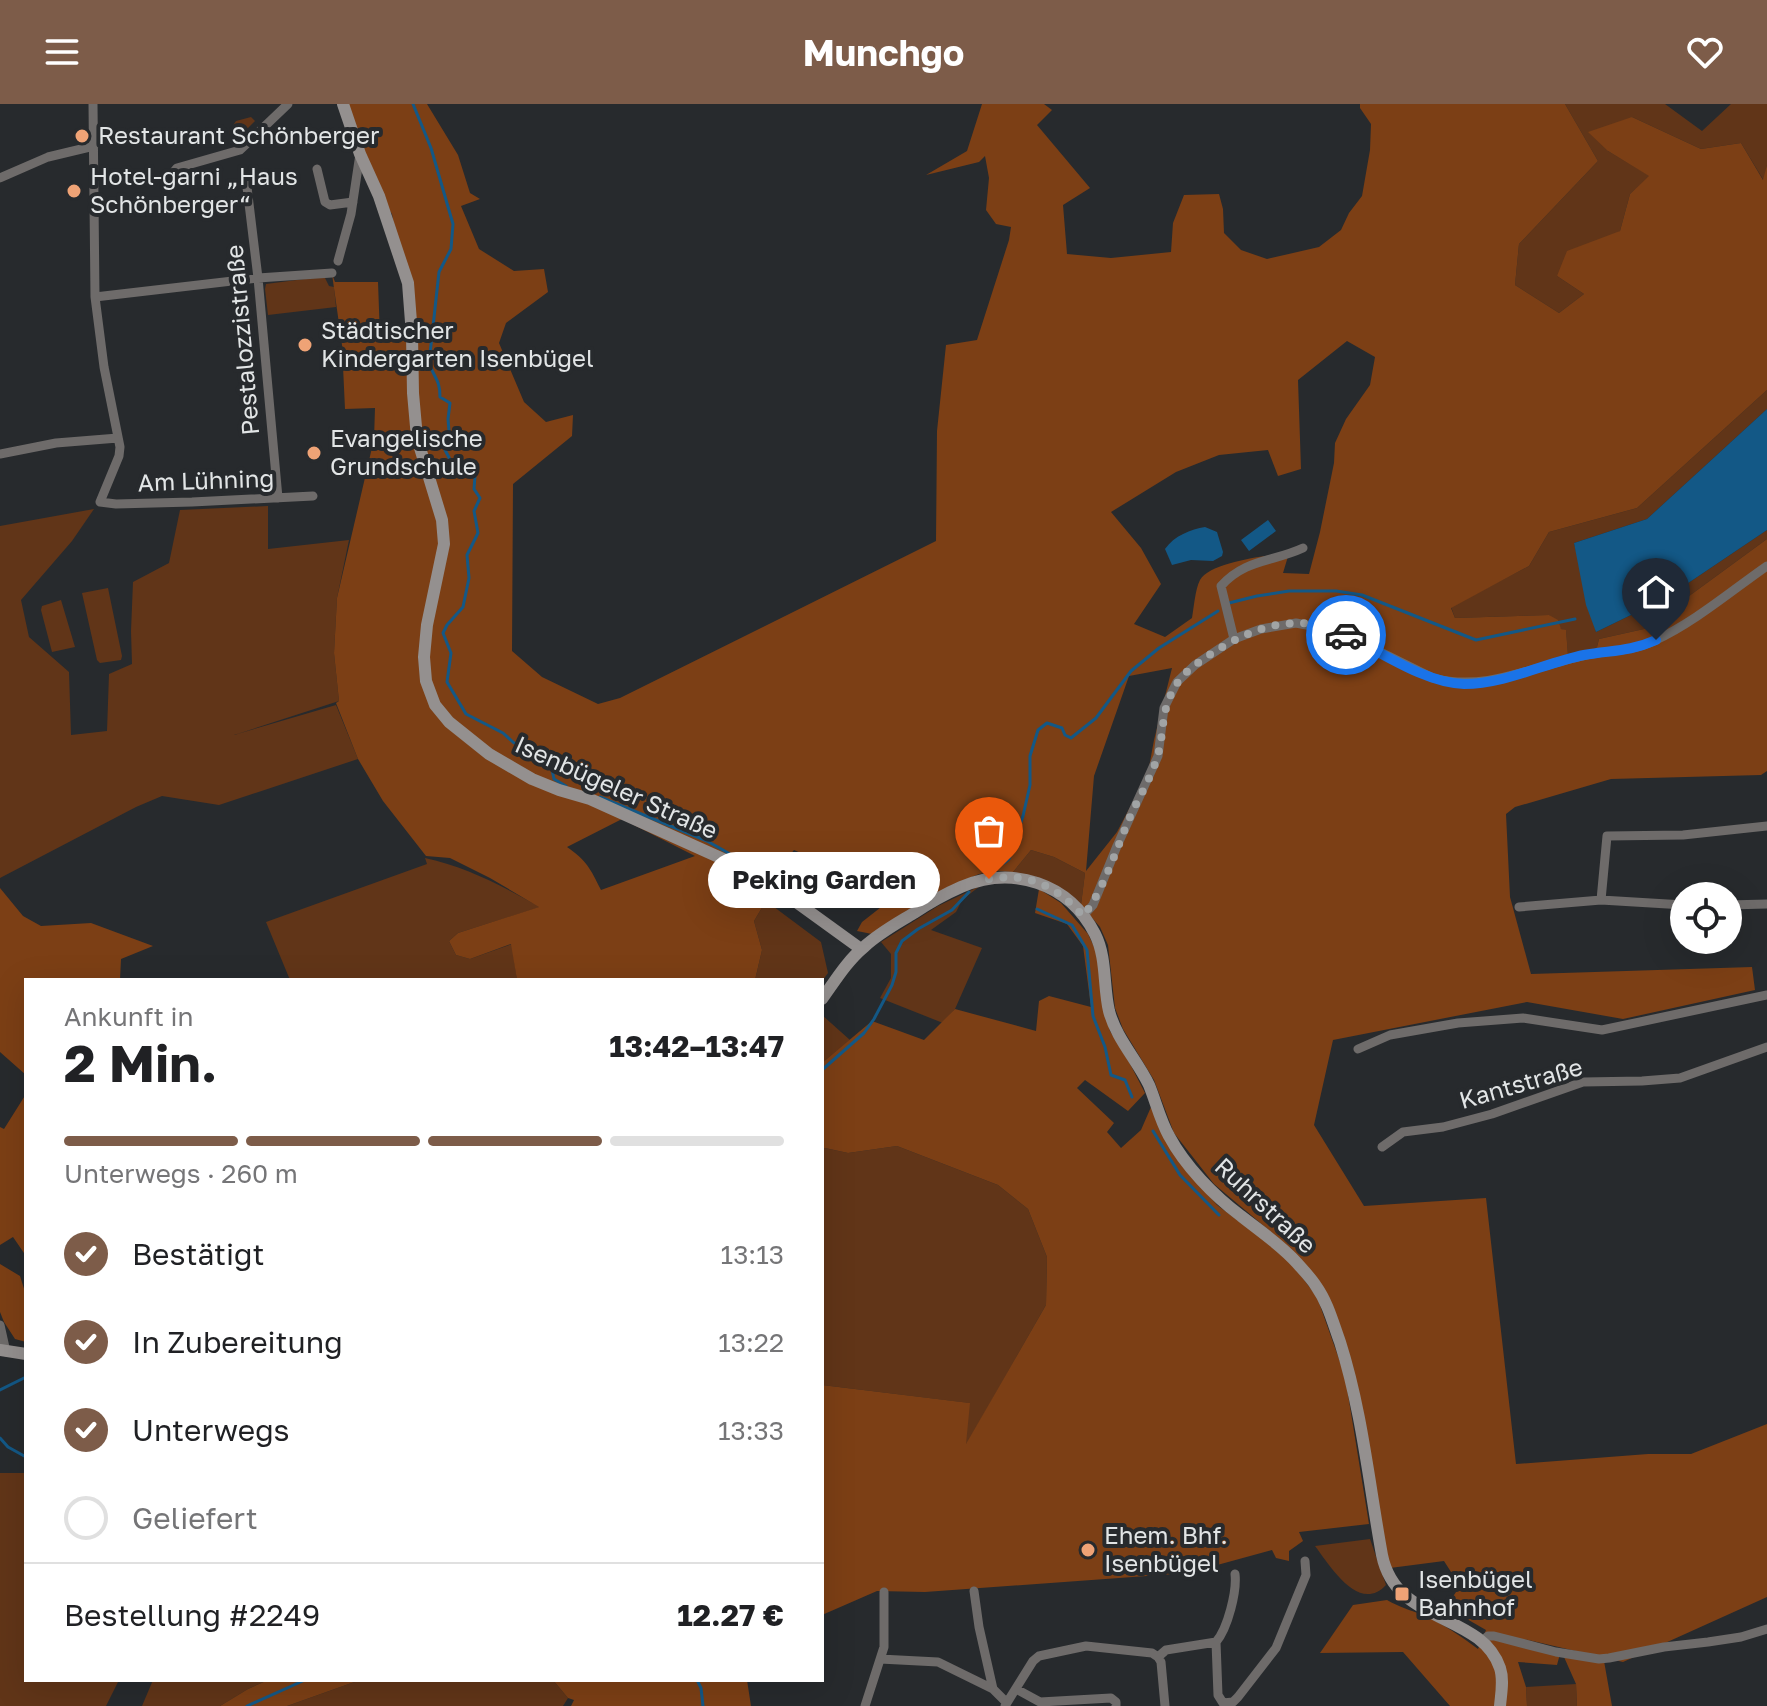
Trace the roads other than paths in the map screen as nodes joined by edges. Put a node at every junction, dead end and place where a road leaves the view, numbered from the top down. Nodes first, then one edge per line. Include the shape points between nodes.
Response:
1 (93, 104) edge
2 (288, 104) edge
3 (343, 104) edge
4 (94, 146) junction
5 (360, 154) junction
6 (317, 169) dead end
7 (172, 174) dead end
8 (0, 178) edge
9 (246, 179) dead end
10 (353, 202) junction
11 (338, 261) dead end
12 (332, 273) dead end
13 (258, 278) junction
14 (95, 297) junction
15 (118, 438) junction
16 (0, 454) edge
17 (313, 496) dead end
18 (278, 498) junction
19 (1303, 548) dead end
20 (1767, 566) edge
21 (1234, 639) junction
22 (1767, 826) edge
23 (1601, 900) junction
24 (1670, 904) edge
25 (1767, 904) edge
26 (1742, 905) edge
27 (1519, 907) dead end
28 (1083, 916) junction
29 (861, 949) junction
30 (1767, 995) edge
31 (824, 996) edge
32 (1767, 1047) edge
33 (1358, 1049) dead end
34 (1382, 1147) dead end
35 (0, 1325) edge
36 (3, 1351) edge
37 (24, 1354) edge
38 (1305, 1561) dead end
39 (1235, 1574) dead end
40 (974, 1591) dead end
41 (884, 1592) dead end
42 (1767, 1629) edge
43 (1216, 1642) junction
44 (1481, 1642) junction
45 (1158, 1657) junction
46 (880, 1659) junction
47 (993, 1689) junction
48 (1016, 1689) junction
49 (1079, 1703) edge
50 (1006, 1704) edge
51 (1046, 1704) edge
52 (865, 1706) edge
53 (1116, 1706) edge
54 (1165, 1706) edge
55 (1500, 1706) edge

1 - 4 street
2 - 7 street via 240,150
3 - 5 main road, Isenbügeler Straße
4 - 8 street via 48,157
4 - 14 street
5 - 10 street, Isenbügeler Straße
5 - 29 main road, Isenbügeler Straße via 408,283 417,438 442,520 444,544 424,657 435,705 504,764 743,868
6 - 10 street via 325,202
9 - 13 street, Pestalozzistraße
10 - 11 street, Isenbügeler Straße
12 - 13 street
13 - 14 street
13 - 18 street, Pestalozzistraße
14 - 15 street
15 - 16 street
15 - 18 street, Am Lühning via 119,456 100,502
17 - 18 street, Am Lühning
19 - 21 street via 1249,565 1221,586
20 - 21 street via 1645,645 1466,684 1433,678 1338,631 1306,623 1274,626
21 - 28 street via 1177,682 1164,708 1158,756 1093,905
22 - 23 street via 1607,836
23 - 24 street
23 - 27 street
25 - 26 street
28 - 29 main road, Ruhrstraße via 1051,888 1005,876 961,887 929,903
28 - 44 main road, Ruhrstraße via 1102,951 1116,1031 1148,1084 1168,1135 1212,1192 1294,1260 1317,1287 1330,1314 1350,1374 1390,1579 1412,1602
29 - 31 main road, Ruhrstraße
30 - 33 street via 1602,1030 1523,1018 1458,1023 1390,1035
32 - 34 street, Kantstraße via 1680,1078 1583,1082 1480,1118 1403,1132
35 - 36 street
36 - 37 main road
38 - 43 street via 1306,1575 1276,1648 1233,1702 1223,1703 1218,1695
39 - 43 street via 1236,1586
40 - 47 street
41 - 46 street
42 - 44 street via 1609,1658 1581,1657 1494,1636
43 - 45 street via 1166,1650
44 - 55 main road, Ruhrstraße via 1500,1669
45 - 48 street via 1086,1646 1039,1656
45 - 54 street
46 - 47 street via 938,1662
46 - 52 street
47 - 50 street
48 - 50 street
48 - 51 street
49 - 51 street
49 - 53 street via 1111,1698

